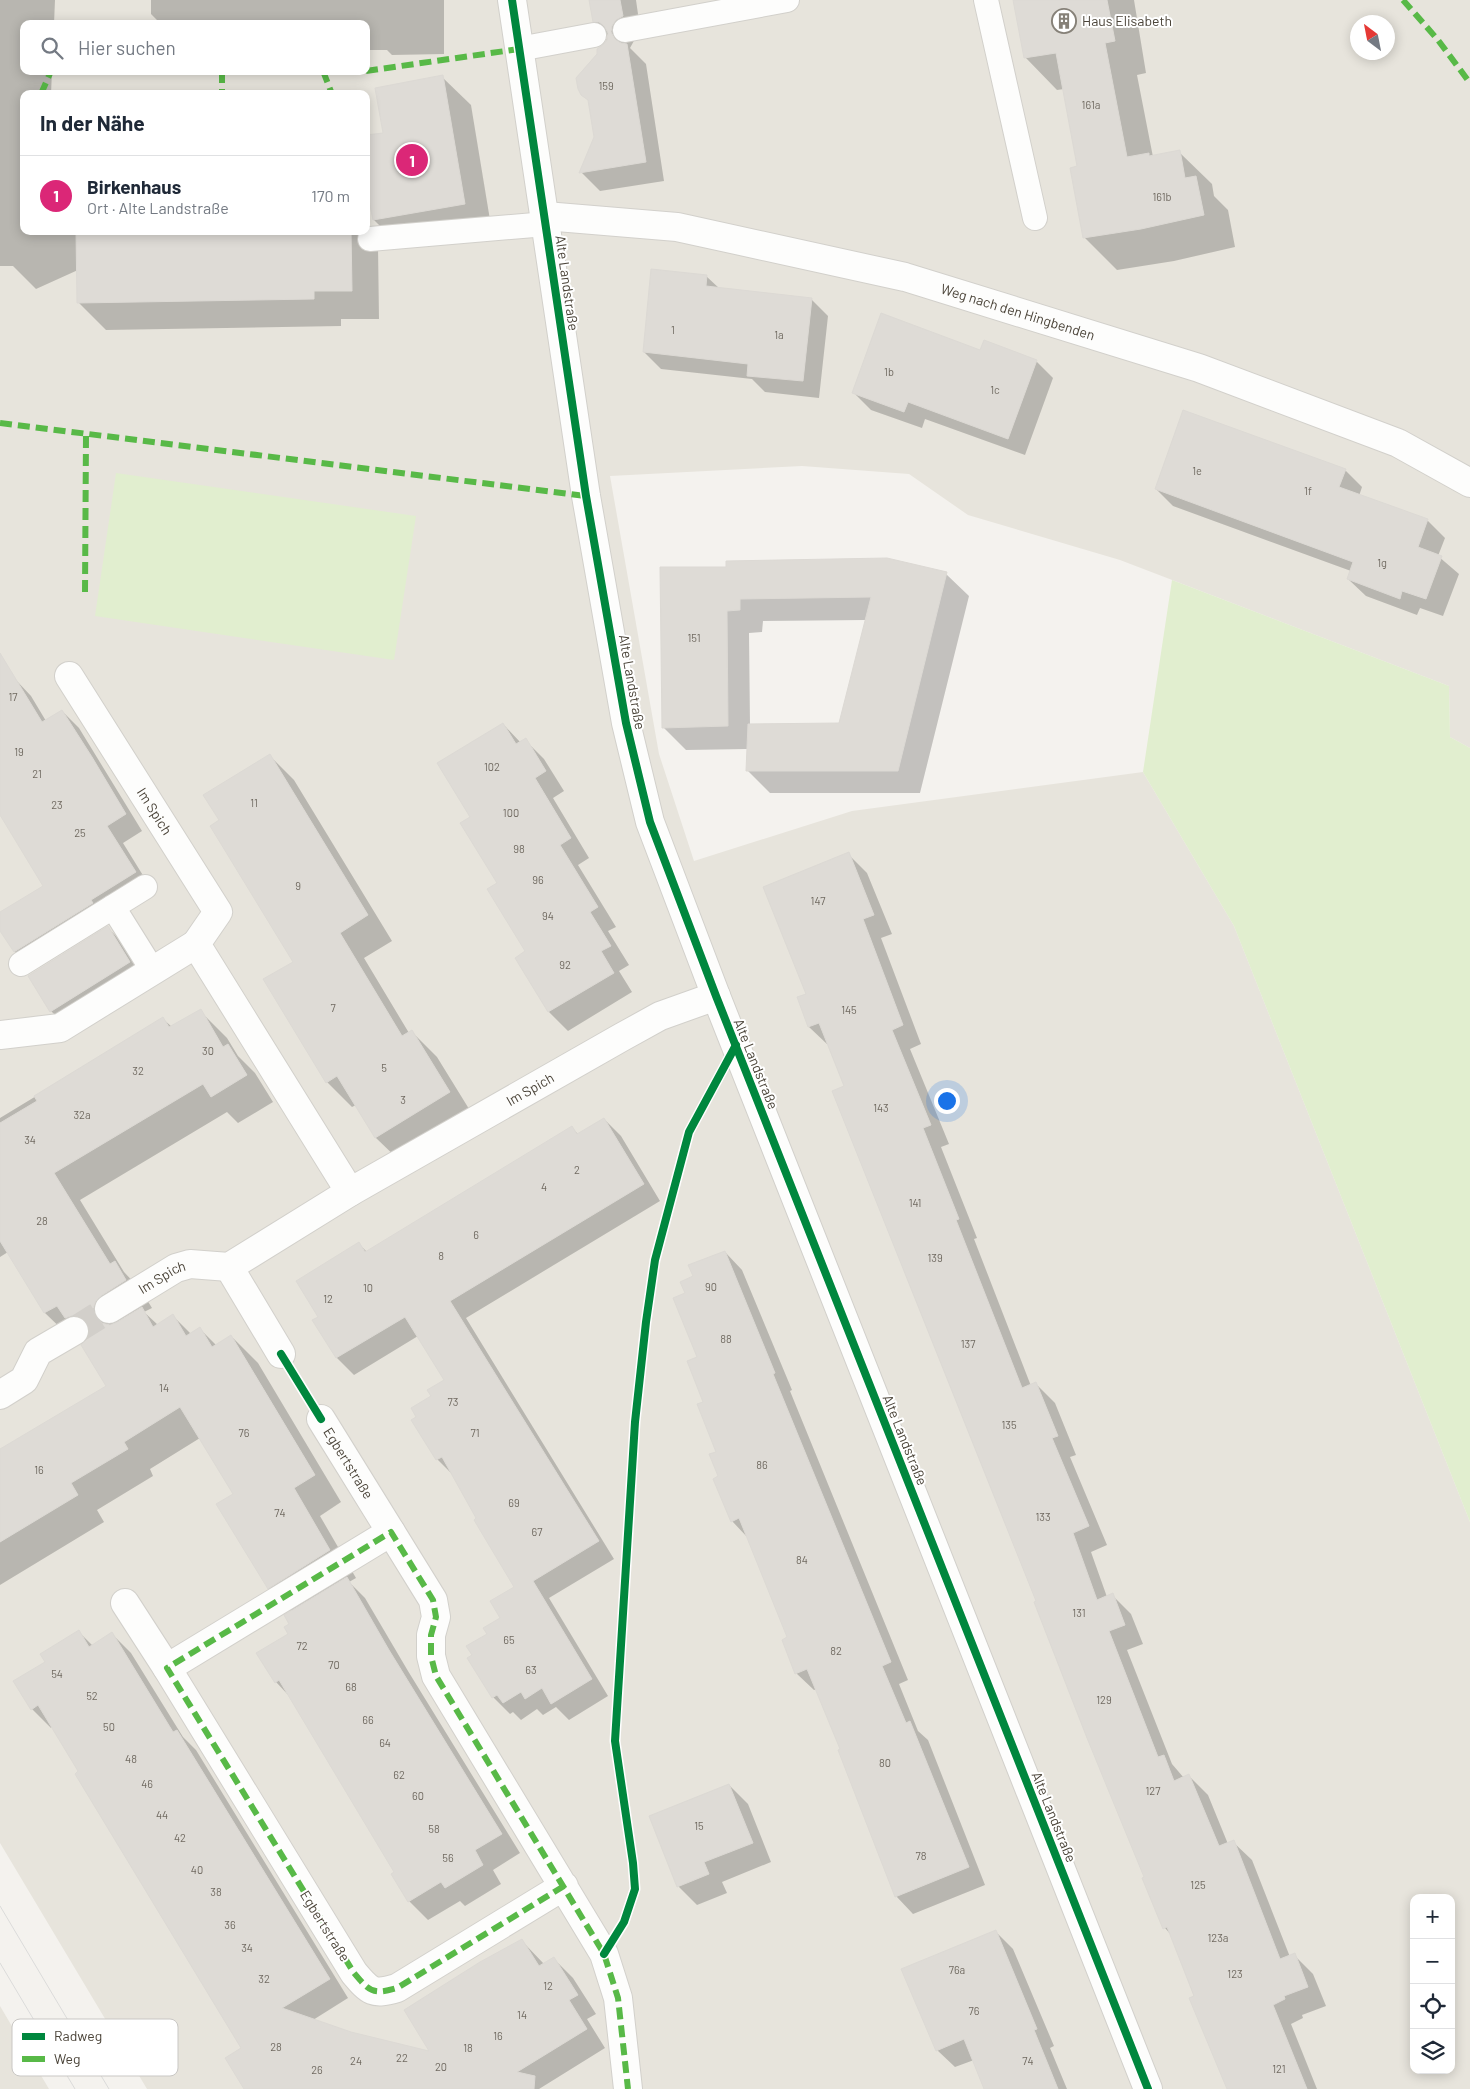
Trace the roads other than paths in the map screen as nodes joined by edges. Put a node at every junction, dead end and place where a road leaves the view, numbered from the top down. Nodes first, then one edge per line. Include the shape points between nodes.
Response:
1 (512, 0) edge
2 (787, 0) edge
3 (986, 0) edge
4 (625, 30) dead end
5 (594, 35) dead end
6 (519, 49) junction
7 (1035, 218) dead end
8 (545, 220) junction
9 (370, 239) dead end
10 (1470, 483) edge
11 (69, 676) dead end
12 (145, 887) dead end
13 (113, 907) junction
14 (196, 944) junction
15 (21, 964) dead end
16 (153, 971) junction
17 (716, 996) junction
18 (0, 1035) edge
19 (350, 1192) junction
20 (229, 1267) junction
21 (109, 1309) tunnel mouth
22 (74, 1331) tunnel mouth
23 (281, 1354) dead end
24 (0, 1395) edge
25 (322, 1419) dead end
26 (391, 1532) junction
27 (126, 1603) dead end
28 (167, 1668) junction
29 (564, 1886) junction
30 (628, 2089) edge
31 (1148, 2089) edge

1 - 6 street, Alte Landstraße
2 - 4 lane
3 - 7 lane
5 - 6 lane
6 - 8 street, Alte Landstraße
8 - 9 lane
8 - 10 street, Weg nach den Hingbenden via 677,227 905,277 1199,368 1398,443
8 - 17 street, Alte Landstraße via 586,496 626,723 650,822
11 - 14 street, Im Spich via 218,912
12 - 13 lane
13 - 15 lane
13 - 16 lane
14 - 16 street, Im Spich
14 - 19 street
16 - 18 street, Im Spich via 60,1028
17 - 19 street, Im Spich via 660,1016
17 - 31 street, Alte Landstraße
19 - 20 street, Im Spich
20 - 21 street, Im Spich via 190,1264 176,1268
20 - 23 street
22 - 24 street via 38,1352 24,1380
25 - 26 street, Egbertstraße
26 - 28 street
26 - 29 street, Egbertstraße via 432,1600 436,1617 431,1635 431,1656 436,1676
27 - 28 street, Egbertstraße
28 - 29 street, Egbertstraße via 366,1988 380,1993 397,1988
29 - 30 street, Egbertstraße via 604,1954 618,1998

